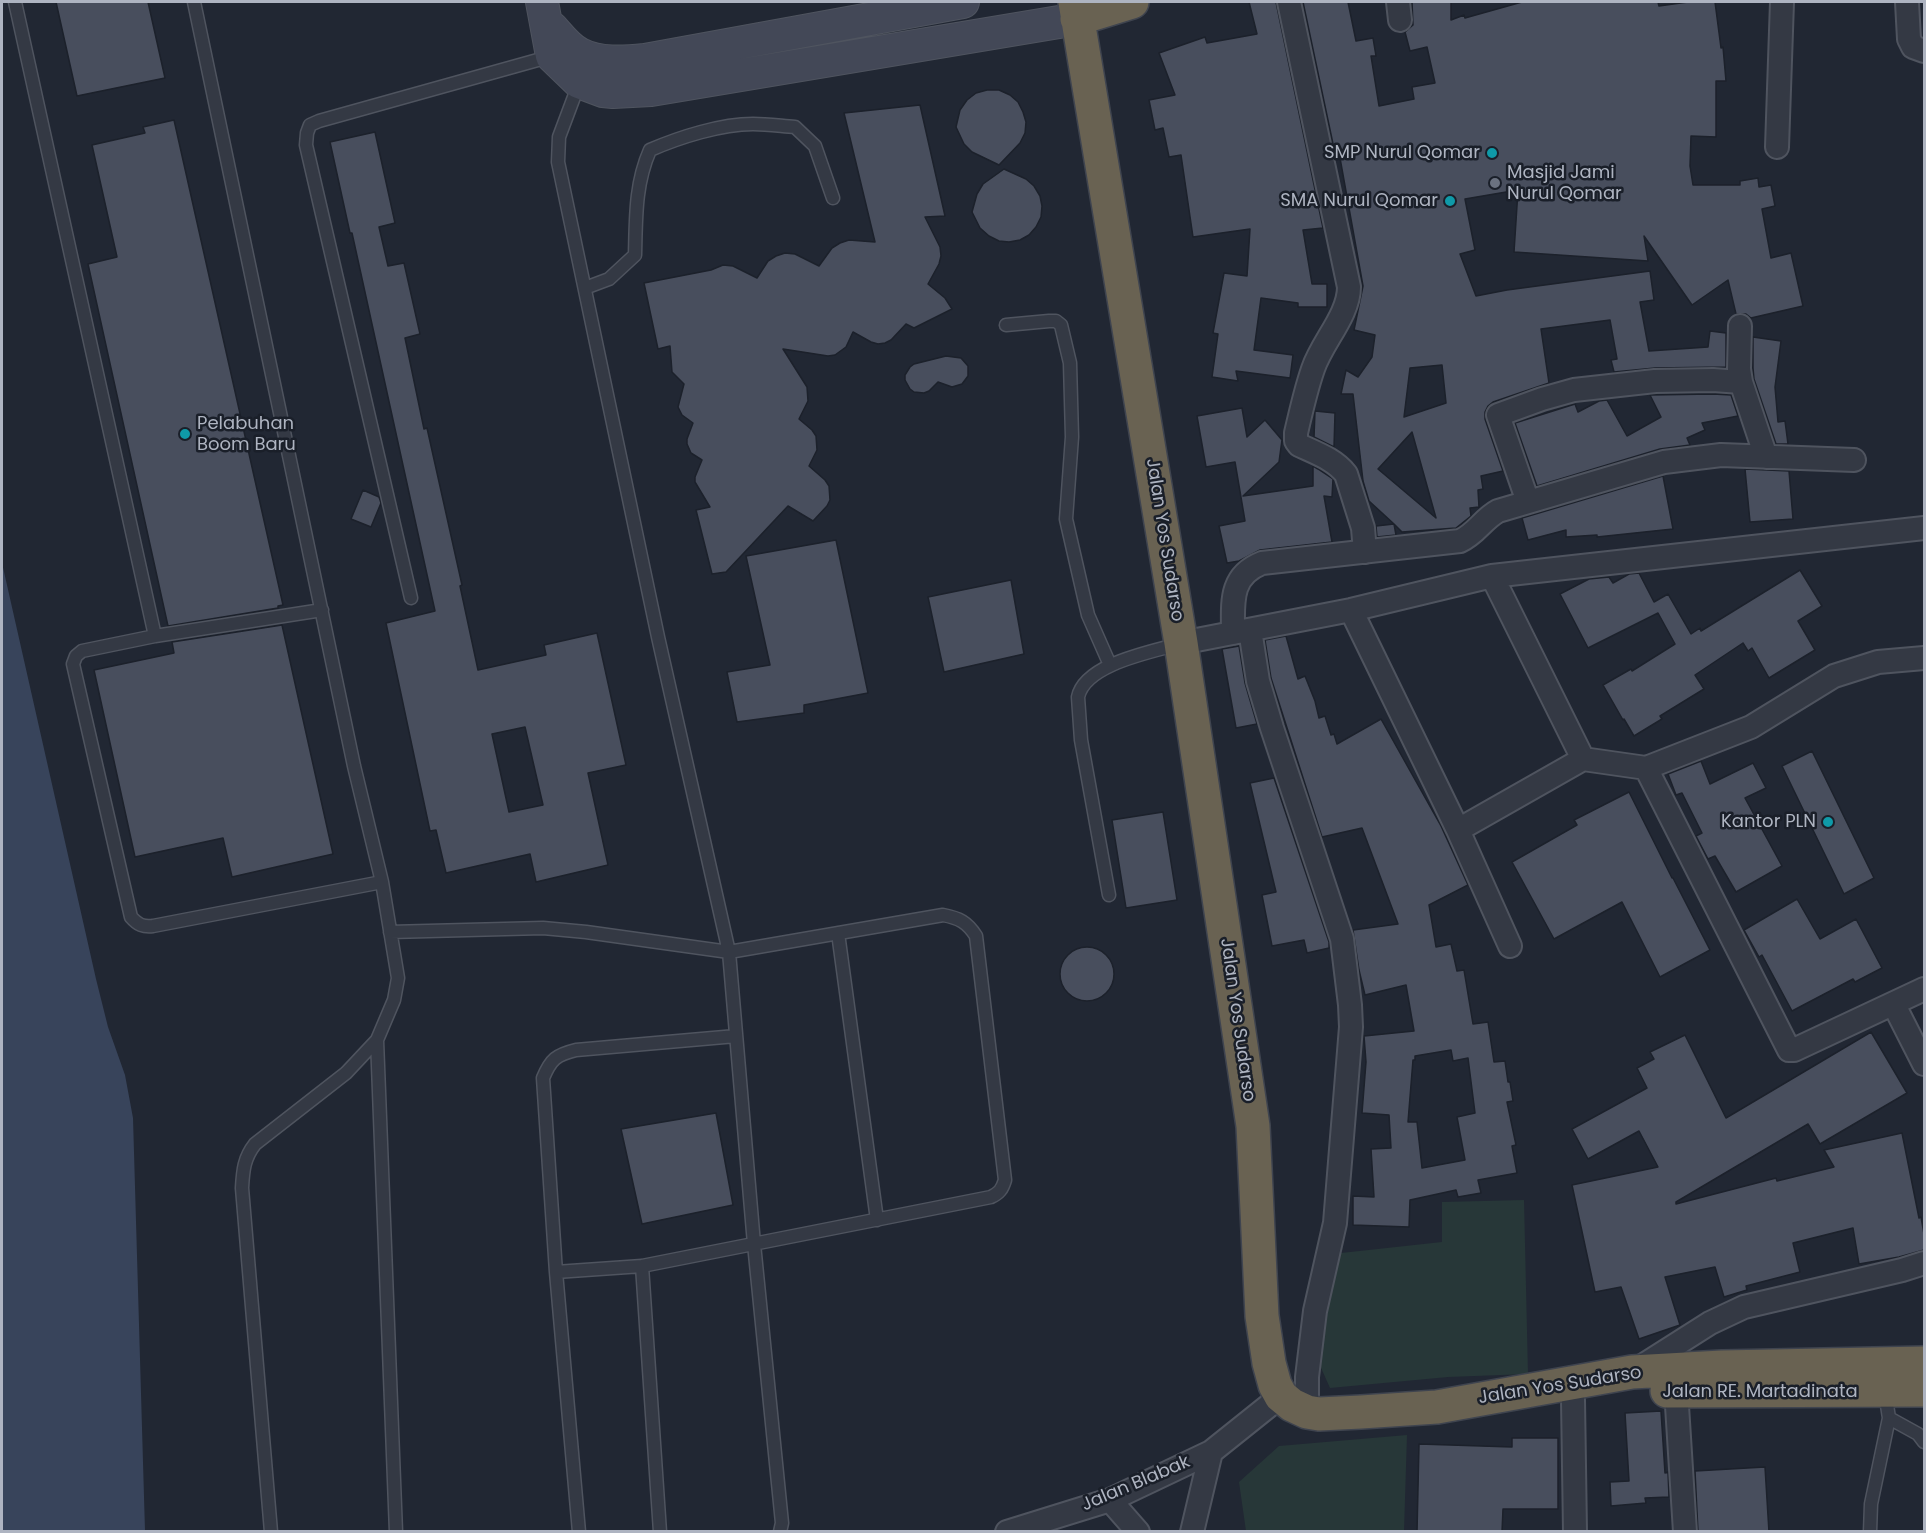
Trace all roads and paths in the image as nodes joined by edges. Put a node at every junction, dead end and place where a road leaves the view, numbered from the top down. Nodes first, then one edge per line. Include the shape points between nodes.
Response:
1 (15, 2) edge
2 (194, 2) edge
3 (1132, 2) edge
4 (1289, 2) edge
5 (1782, 2) edge
6 (1906, 2) edge
7 (945, 3) edge
8 (1076, 10) edge
9 (544, 11) edge
10 (868, 19) junction
11 (1924, 51) edge
12 (876, 53) junction
13 (572, 60) junction
14 (1777, 147) dead end
15 (833, 198) dead end
16 (585, 288) junction
17 (1006, 326) dead end
18 (1740, 326) dead end
19 (1741, 382) junction
20 (1766, 457) junction
21 (1854, 460) dead end
22 (1528, 502) junction
23 (1924, 528) edge
24 (1365, 552) junction
25 (1492, 576) junction
26 (411, 598) dead end
27 (322, 610) junction
28 (1351, 610) junction
29 (1241, 631) junction
30 (155, 636) junction
31 (1181, 643) junction
32 (1924, 658) edge
33 (1110, 665) junction
34 (1583, 759) junction
35 (1646, 768) junction
36 (1458, 830) junction
37 (382, 882) junction
38 (1109, 895) dead end
39 (390, 932) junction
40 (838, 933) junction
41 (1510, 946) dead end
42 (729, 952) junction
43 (1924, 989) edge
44 (1894, 1005) junction
45 (736, 1036) junction
46 (377, 1040) junction
47 (1924, 1064) edge
48 (877, 1220) junction
49 (754, 1244) junction
50 (1924, 1263) edge
51 (642, 1266) junction
52 (556, 1272) junction
53 (1924, 1363) edge
54 (1632, 1372) junction
55 (1886, 1385) junction
56 (1676, 1390) junction
57 (1924, 1390) edge
58 (1525, 1392) junction
59 (1573, 1400) junction
60 (1294, 1404) junction
61 (1924, 1442) edge
62 (1211, 1452) junction
63 (1110, 1500) junction
64 (271, 1532) edge
65 (396, 1532) edge
66 (579, 1532) edge
67 (660, 1532) edge
68 (780, 1532) edge
69 (1007, 1532) edge
70 (1138, 1532) edge
71 (1192, 1532) edge
72 (1575, 1532) edge
73 (1685, 1532) edge
74 (1870, 1532) edge

1 - 30 lane
2 - 27 lane
3 - 8 highway
4 - 24 street via 1349,296 1314,367 1296,441 1331,460 1346,474 1363,528
5 - 14 street
6 - 11 street via 1909,39 1912,47
7 - 10 street
8 - 12 street
8 - 31 highway, Jalan Yos Sudarso
9 - 13 street
10 - 12 street
10 - 13 street via 645,60
12 - 13 street via 651,90 613,92 603,91
13 - 16 lane via 558,162
13 - 26 lane via 318,121 310,125 307,133 306,145
15 - 16 lane via 815,146 795,127 752,124 671,141 650,150 642,170 635,255 609,279
16 - 42 lane
17 - 33 lane via 1050,321 1061,325 1070,363 1072,437 1066,519 1088,615
18 - 19 street
19 - 20 street
19 - 22 street via 1655,381 1574,390 1498,415
20 - 21 street
20 - 22 street via 1721,455 1664,462
22 - 24 street via 1491,515 1472,536 1461,541
23 - 25 street
24 - 29 street via 1253,566 1236,586 1234,596
25 - 28 street
25 - 34 street
27 - 30 lane
27 - 37 lane
28 - 29 street
28 - 36 street
29 - 31 street
29 - 60 street via 1342,939 1350,1005 1335,1223 1315,1311 1307,1377
30 - 37 lane via 82,651 73,664 131,917 137,923 153,926
31 - 33 lane
31 - 60 highway, Jalan Yos Sudarso via 1253,1126 1262,1316 1272,1376
32 - 35 street via 1878,662 1834,676 1751,727
33 - 38 lane via 1083,684 1078,697 1081,740
34 - 35 street
34 - 36 street
35 - 44 street via 1789,1050
36 - 41 street
37 - 39 lane
39 - 42 lane via 543,928
39 - 46 lane via 398,978 394,1000
40 - 42 lane
40 - 48 lane
40 - 48 lane via 943,915 959,918 976,936 1003,1189 991,1197
42 - 45 lane
43 - 44 street
44 - 47 street
45 - 49 lane
45 - 52 lane via 576,1050 559,1054 549,1065 543,1078
46 - 64 lane via 346,1073 255,1144 244,1165 242,1188
46 - 65 lane
48 - 49 lane
49 - 51 lane
49 - 68 lane
50 - 54 street via 1744,1307 1710,1323
51 - 52 lane
51 - 67 lane
52 - 66 lane
53 - 55 highway, Jalan Yos Sudarso
54 - 55 highway, Jalan Yos Sudarso via 1722,1367
54 - 58 highway, Jalan Yos Sudarso
55 - 56 highway, Jalan RE. Martadinata
55 - 57 highway, Jalan RE. Martadinata
55 - 61 lane
55 - 74 lane
56 - 59 highway, Jalan RE. Martadinata
56 - 73 street
58 - 59 highway, Jalan RE. Martadinata
58 - 60 highway, Jalan Yos Sudarso via 1437,1407 1360,1412 1319,1414
59 - 72 street
60 - 62 street, Jalan Blabak via 1255,1416
62 - 63 street, Jalan Blabak
62 - 71 street
63 - 69 street, Jalan Blabak
63 - 70 street

